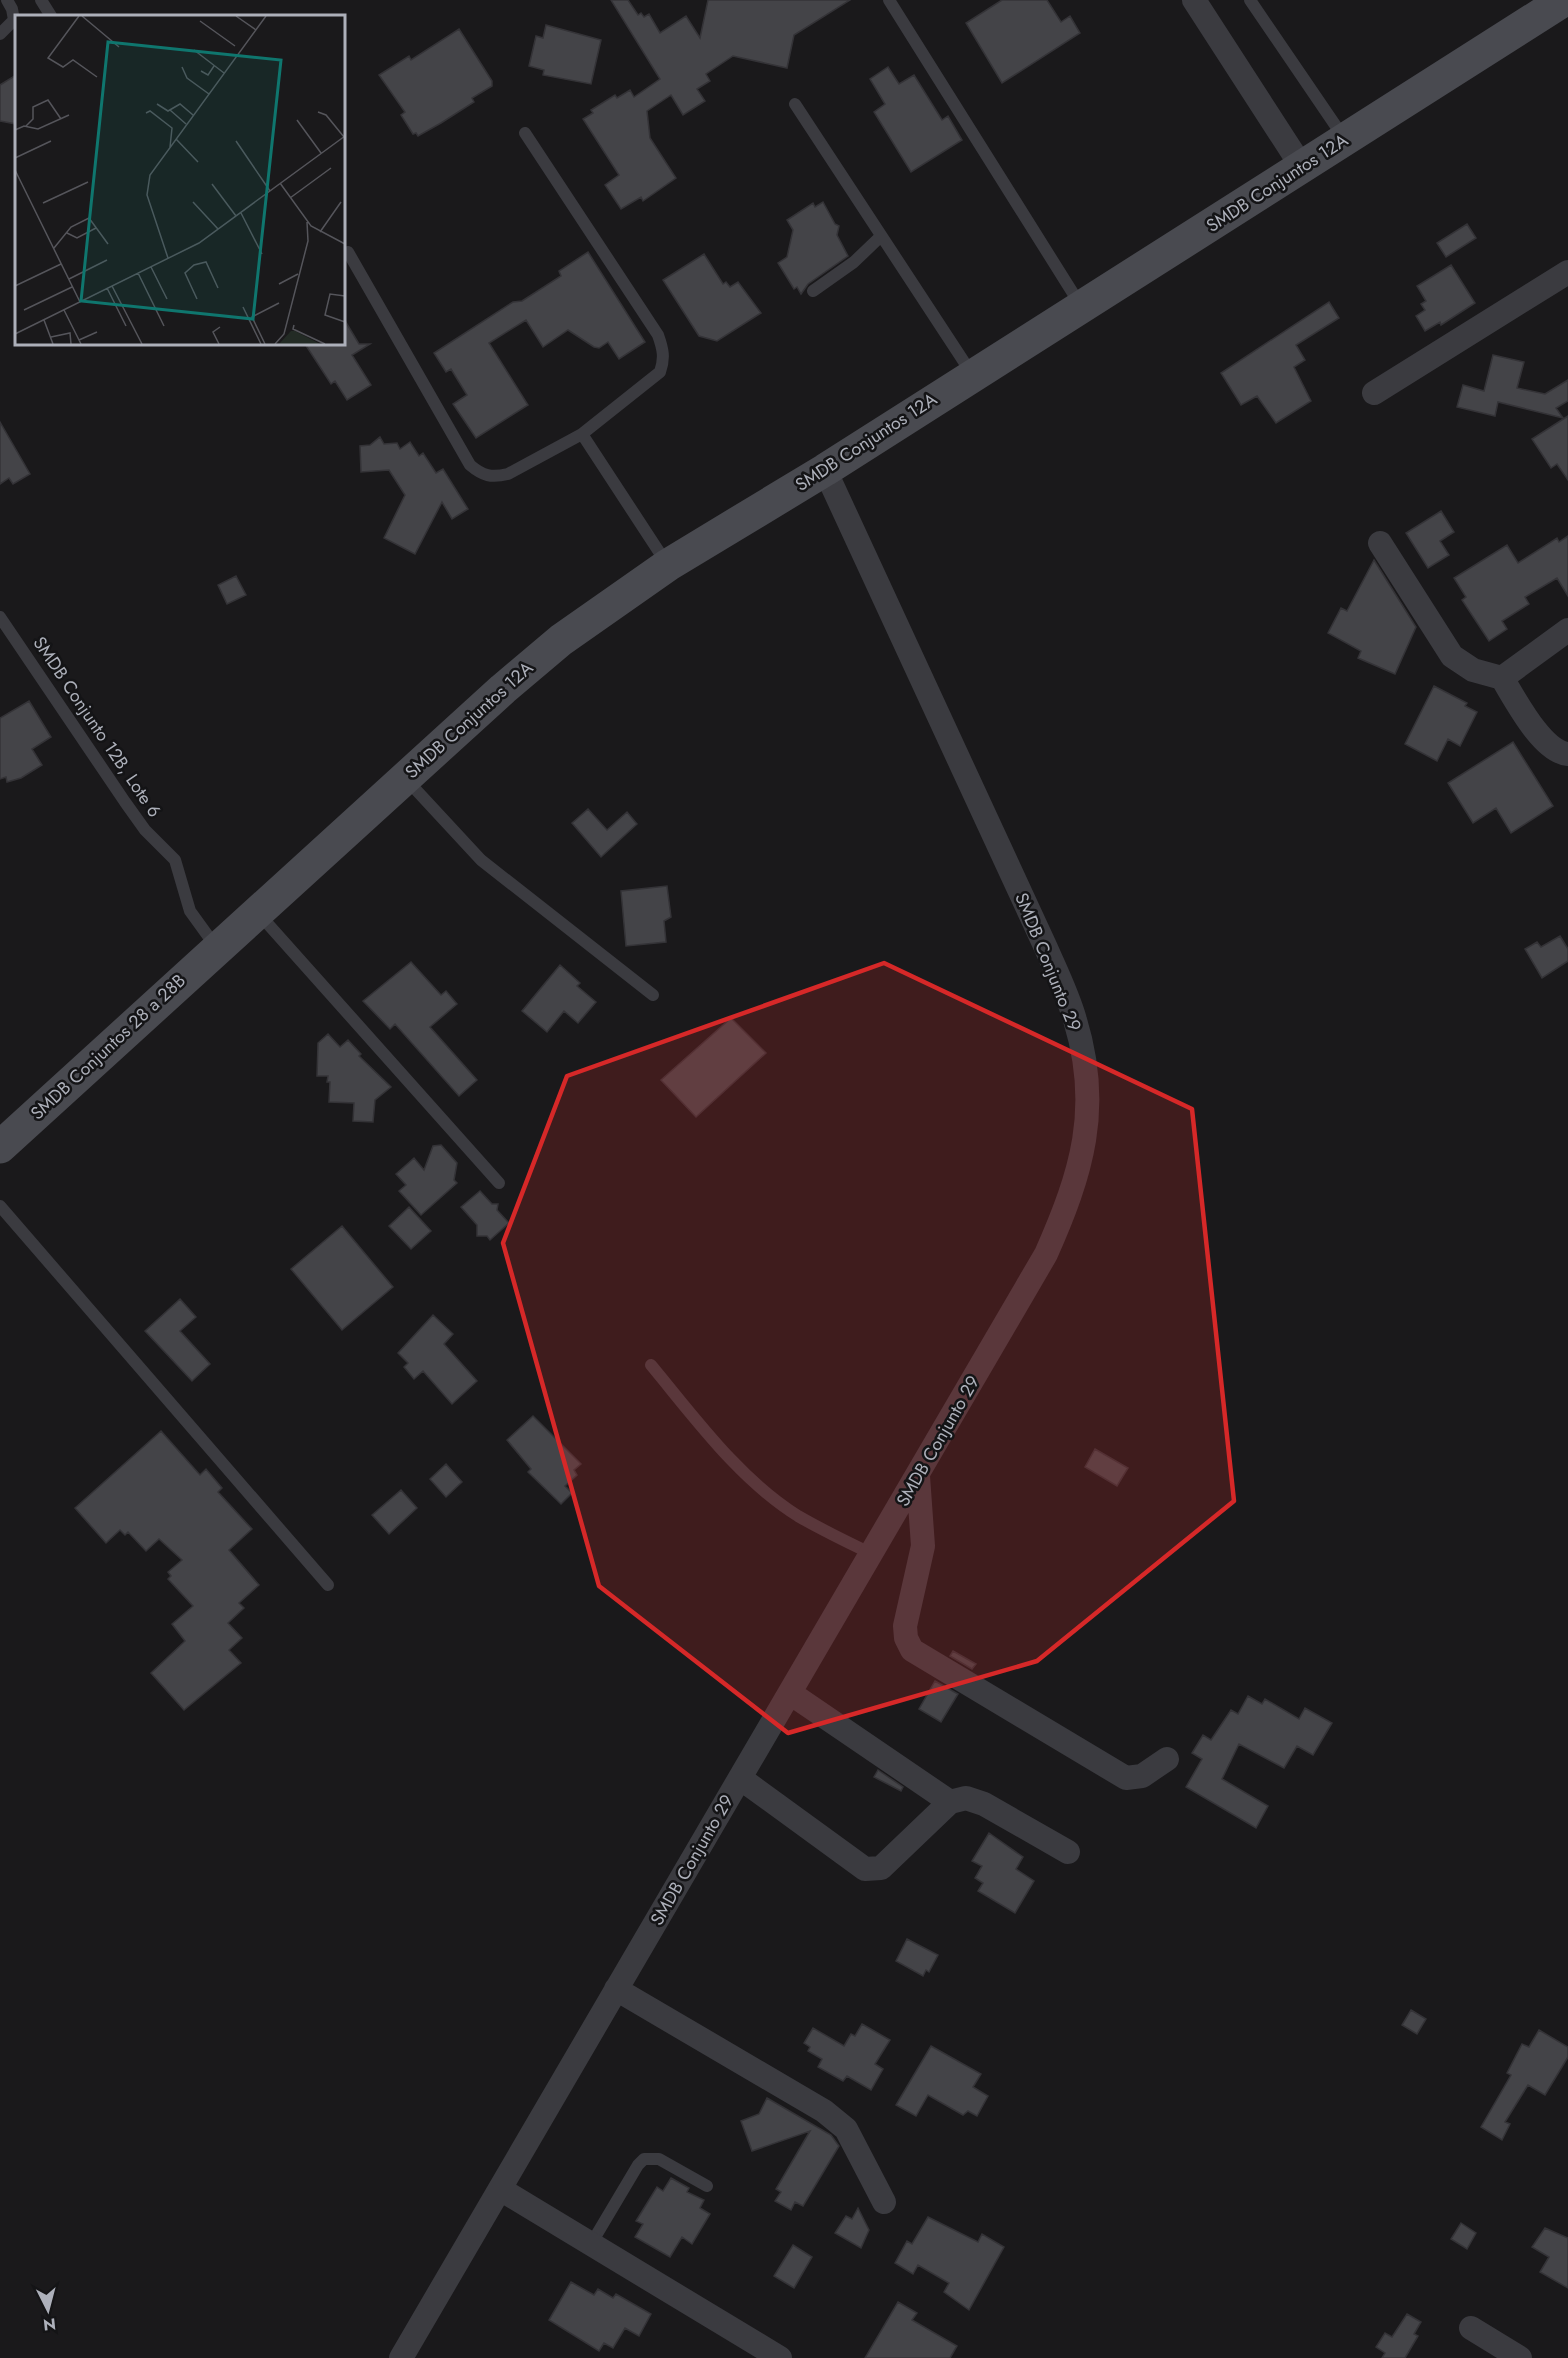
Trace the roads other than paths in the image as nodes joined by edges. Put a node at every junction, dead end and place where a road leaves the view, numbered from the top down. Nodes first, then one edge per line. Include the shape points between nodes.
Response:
1 (7, 0) edge
2 (41, 0) edge
3 (889, 0) edge
4 (1194, 0) edge
5 (1250, 0) edge
6 (1564, 0) edge
7 (50, 15) edge
8 (0, 34) edge
9 (795, 104) dead end
10 (525, 133) dead end
11 (1346, 140) junction
12 (1302, 167) junction
13 (880, 237) junction
14 (348, 252) dead end
15 (1568, 272) edge
16 (813, 291) dead end
17 (1082, 307) junction
18 (972, 375) junction
19 (1374, 393) dead end
20 (582, 434) junction
21 (825, 470) junction
22 (1380, 543) dead end
23 (668, 565) junction
24 (0, 617) edge
25 (1568, 630) edge
26 (1502, 678) junction
27 (1568, 754) edge
28 (405, 777) junction
29 (256, 911) junction
30 (217, 948) junction
31 (653, 995) dead end
32 (0, 1147) edge
33 (499, 1183) dead end
34 (0, 1206) edge
35 (651, 1365) dead end
36 (918, 1476) junction
37 (872, 1554) junction
38 (328, 1585) dead end
39 (790, 1693) junction
40 (1167, 1759) dead end
41 (740, 1778) junction
42 (950, 1802) junction
43 (1068, 1852) dead end
44 (616, 1989) junction
45 (707, 2186) dead end
46 (500, 2189) junction
47 (884, 2202) dead end
48 (591, 2244) junction
49 (1471, 2328) dead end
50 (401, 2358) edge
51 (780, 2358) edge
52 (1520, 2358) edge

1 - 8 lane via 14,20
2 - 7 lane
3 - 17 lane
4 - 12 street
5 - 11 lane
6 - 11 street, SMDB Conjuntos 12A
9 - 13 lane
10 - 20 lane via 663,348 660,372
11 - 12 street, SMDB Conjuntos 12A
12 - 17 street, SMDB Conjuntos 12A
13 - 16 lane via 854,262
13 - 18 lane
14 - 20 lane via 470,465 481,475 508,474
15 - 19 street
17 - 18 street, SMDB Conjuntos 12A
18 - 21 street, SMDB Conjuntos 12A
20 - 23 lane
21 - 23 street, SMDB Conjuntos 12A
21 - 36 street, SMDB Conjunto 29 via 1046,948 1075,1020 1086,1075 1087,1132 1070,1200 1046,1254
22 - 26 street via 1452,656 1473,670
23 - 28 street, SMDB Conjuntos 12A via 561,640
24 - 30 lane, SMDB Conjunto 12B, Lote 6 via 145,830 175,860 190,911
25 - 26 street
26 - 27 street via 1522,712 1553,750
28 - 29 street, SMDB Conjuntos 12A
28 - 31 lane via 481,860
29 - 30 street, SMDB Conjuntos 12A
29 - 33 lane
30 - 32 street, SMDB Conjuntos 28 a 28B
34 - 38 lane
35 - 37 lane via 752,1480 797,1515
36 - 37 street, SMDB Conjunto 29
36 - 40 street via 923,1546 905,1626 912,1650 1126,1778 1142,1776
37 - 39 street, SMDB Conjunto 29
39 - 41 street, SMDB Conjunto 29
39 - 42 street
41 - 42 street via 865,1869 881,1868
41 - 44 street, SMDB Conjunto 29
42 - 43 street via 966,1798 984,1804
44 - 46 street, SMDB Conjunto 29
44 - 47 street via 824,2111 846,2129
45 - 48 lane via 659,2159 644,2159
46 - 48 street
46 - 50 street, SMDB Conjunto 29
48 - 51 street
49 - 52 street

